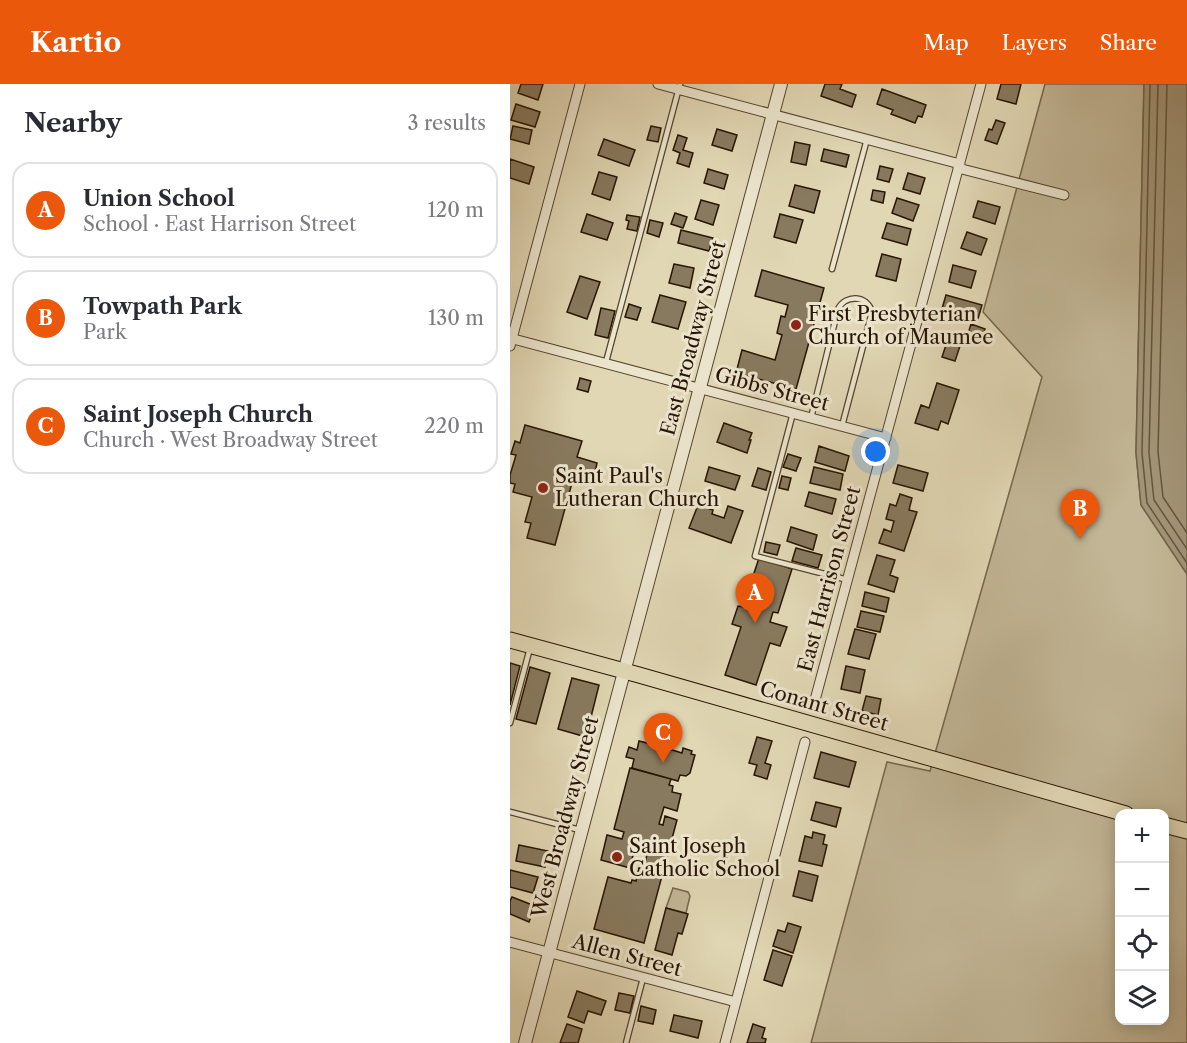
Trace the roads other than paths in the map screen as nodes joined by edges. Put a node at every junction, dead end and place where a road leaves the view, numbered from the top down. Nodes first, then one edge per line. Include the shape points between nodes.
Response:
1 (580, 84) edge
2 (658, 84) edge
3 (781, 84) edge
4 (981, 84) edge
5 (679, 87) edge
6 (773, 114) junction
7 (867, 139) junction
8 (959, 166) junction
9 (1064, 195) dead end
10 (832, 268) dead end
11 (511, 341) edge
12 (605, 363) junction
13 (700, 388) junction
14 (793, 413) junction
15 (811, 418) junction
16 (842, 426) junction
17 (886, 438) junction
18 (848, 580) junction
19 (510, 640) edge
20 (531, 646) junction
21 (625, 671) junction
22 (815, 700) dead end
23 (510, 723) edge
24 (805, 742) dead end
25 (1115, 810) edge
26 (510, 812) edge
27 (1169, 826) edge
28 (582, 831) junction
29 (1187, 831) edge
30 (510, 942) edge
31 (549, 953) junction
32 (643, 978) junction
33 (736, 1002) junction
34 (525, 1043) edge
35 (626, 1043) edge
36 (725, 1043) edge

1 - 11 street
2 - 5 street
3 - 6 street, East Broadway Street
4 - 8 street, East Harrison Street
5 - 6 street
5 - 12 lane
6 - 7 street
6 - 13 street, East Broadway Street
7 - 8 street
7 - 10 lane
8 - 9 street
8 - 17 street, East Harrison Street
11 - 12 street, Gibbs Street
12 - 13 street, Gibbs Street
13 - 14 street, Gibbs Street
13 - 21 street, East Broadway Street
14 - 15 street, Gibbs Street
14 - 18 lane via 755,556
15 - 16 street, Gibbs Street
15 - 16 lane via 838,309 848,299 858,299 866,302 872,312
16 - 17 street, Gibbs Street
17 - 18 street, East Harrison Street
18 - 22 street, East Harrison Street
19 - 20 main road, Conant Street
20 - 21 main road, Conant Street
20 - 23 lane
21 - 25 main road, Conant Street
21 - 28 street, West Broadway Street
24 - 33 street
26 - 28 lane
27 - 29 main road
28 - 31 street, West Broadway Street
30 - 31 street, Allen Street
31 - 32 street, Allen Street
31 - 34 street, West Broadway Street
32 - 33 street, Allen Street
32 - 35 lane
33 - 36 street

